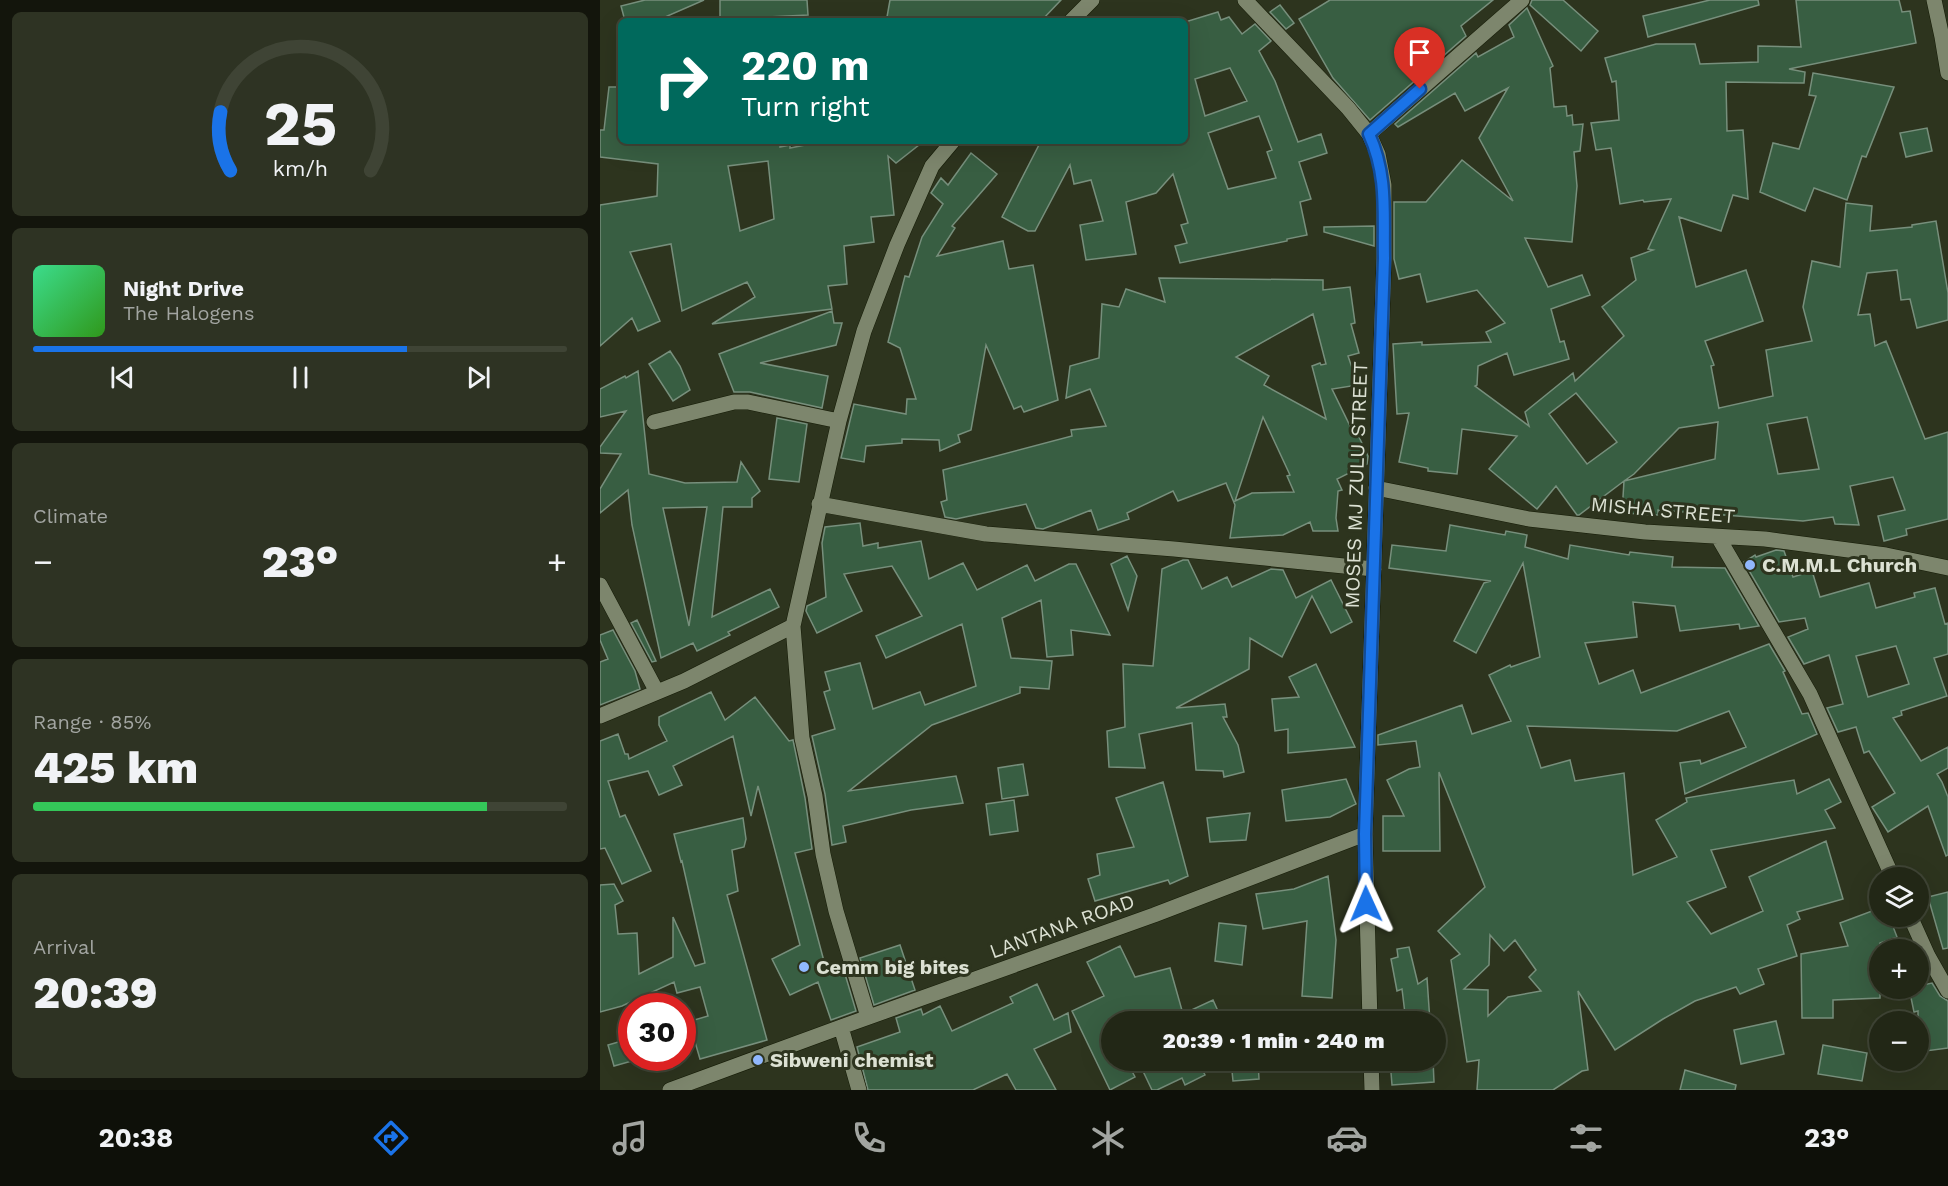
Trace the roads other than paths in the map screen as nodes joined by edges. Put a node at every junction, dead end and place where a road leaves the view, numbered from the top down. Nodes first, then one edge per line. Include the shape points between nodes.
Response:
1 (1092, 0) edge
2 (1245, 0) edge
3 (1522, 0) edge
4 (1934, 0) edge
5 (1074, 18) edge
6 (1948, 73) edge
7 (1369, 134) junction
8 (950, 144) edge
9 (838, 421) junction
10 (654, 422) dead end
11 (1376, 488) junction
12 (819, 504) junction
13 (1718, 537) junction
14 (1948, 568) edge
15 (1374, 569) junction
16 (600, 585) edge
17 (793, 626) junction
18 (657, 692) junction
19 (600, 716) edge
20 (1365, 834) junction
21 (1888, 867) edge
22 (1915, 927) edge
23 (1948, 991) edge
24 (1370, 1011) edge
25 (868, 1017) junction
26 (841, 1027) junction
27 (1371, 1071) edge
28 (670, 1090) edge
29 (859, 1090) edge
30 (1372, 1090) edge

1 - 5 street
2 - 7 street, MOSES MJ ZULU STREET
3 - 7 street
4 - 6 street
7 - 11 street, MOSES MJ ZULU STREET via 1384,185
8 - 9 street via 932,166 897,245 864,331
9 - 10 street via 734,402
9 - 12 street
11 - 13 street, MISHA STREET via 1529,519
11 - 15 street, MOSES MJ ZULU STREET
12 - 15 street via 986,534
12 - 17 street
13 - 14 street, MISHA STREET via 1765,539 1886,555
13 - 21 street via 1810,694
15 - 20 street, MOSES MJ ZULU STREET
16 - 18 street
17 - 18 street
17 - 25 street via 802,738 824,854 836,911
18 - 19 street
20 - 24 street, MOSES MJ ZULU STREET
20 - 25 street, LANTANA ROAD via 1154,915
22 - 23 street
25 - 26 street, LANTANA ROAD
26 - 28 street, LANTANA ROAD
26 - 29 street
27 - 30 street

